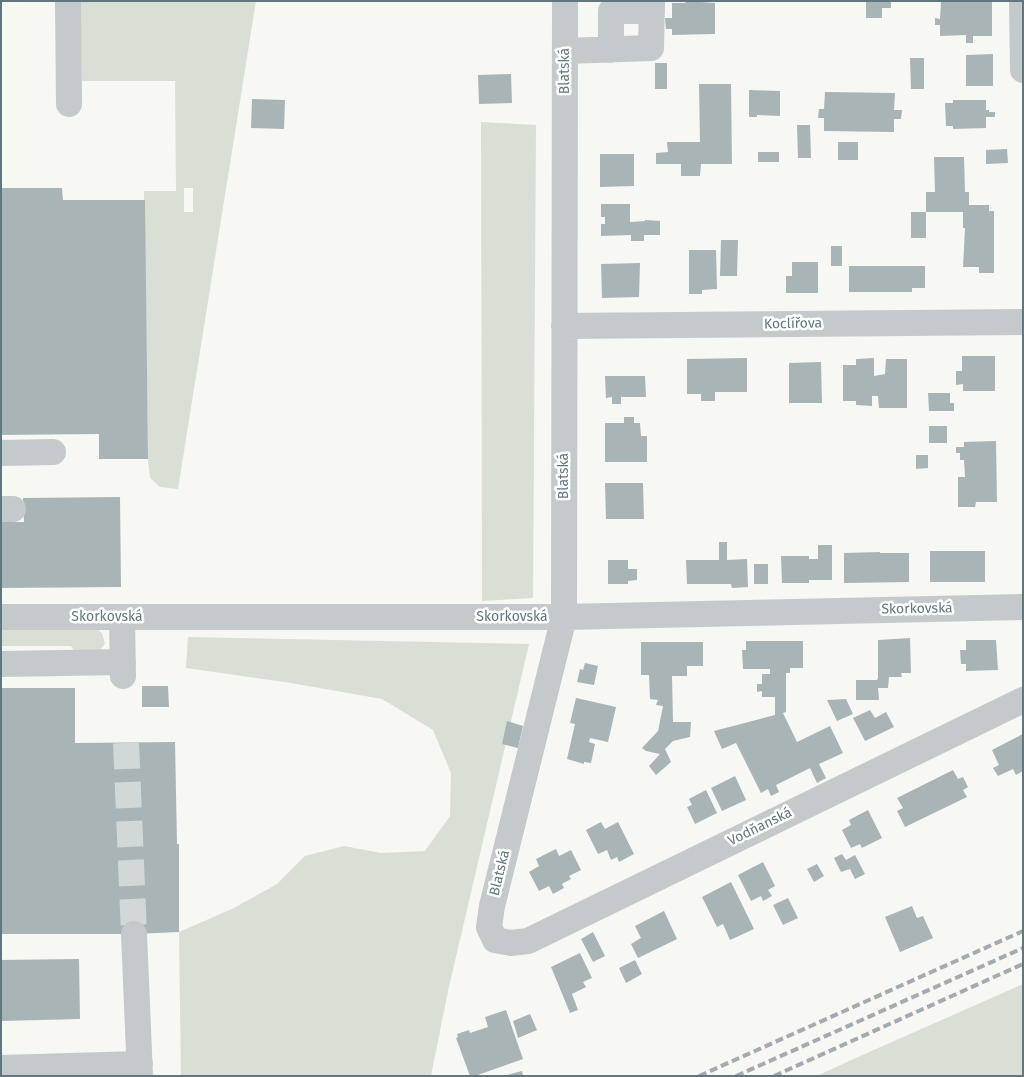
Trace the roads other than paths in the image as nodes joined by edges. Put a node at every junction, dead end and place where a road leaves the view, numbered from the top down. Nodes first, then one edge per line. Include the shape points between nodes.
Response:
1 (68, 1) edge
2 (565, 1) edge
3 (1022, 1) edge
4 (645, 8) edge
5 (621, 49) junction
6 (565, 51) junction
7 (1023, 70) edge
8 (69, 104) dead end
9 (1023, 322) edge
10 (564, 326) junction
11 (53, 452) dead end
12 (1, 453) edge
13 (1023, 607) edge
14 (1, 617) edge
15 (122, 617) junction
16 (564, 617) junction
17 (1, 664) edge
18 (1023, 700) edge
19 (134, 934) tunnel mouth
20 (495, 940) joint
21 (1, 1068) edge
22 (140, 1070) edge

1 - 8 street
2 - 6 street, Blatská
3 - 7 street
4 - 5 street via 652,48
4 - 5 street via 611,11
5 - 6 street
6 - 10 street, Blatská
9 - 10 street, Koclířova
10 - 16 street, Blatská
11 - 12 street
13 - 16 street, Skorkovská
14 - 15 street, Skorkovská
15 - 16 street, Skorkovská
15 - 17 street via 123,669
16 - 20 street, Blatská via 492,906 489,927
18 - 20 street, Vodňanská via 528,940 511,944
19 - 22 street
21 - 22 street

